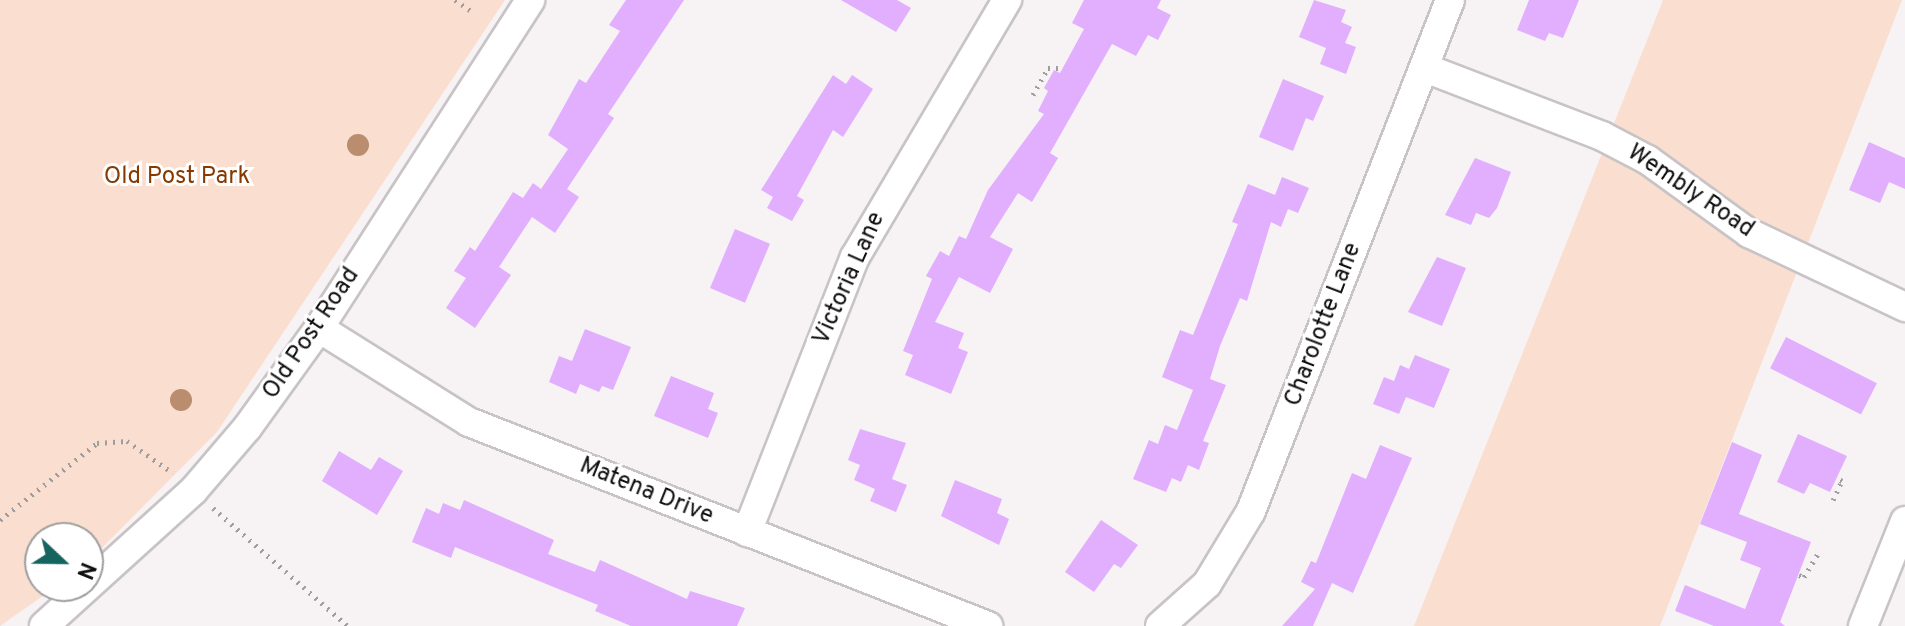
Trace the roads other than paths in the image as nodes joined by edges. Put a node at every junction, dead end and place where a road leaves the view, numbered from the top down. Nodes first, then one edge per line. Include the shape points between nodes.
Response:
1 (530, 0) edge
2 (1007, 0) edge
3 (1450, 0) edge
4 (1425, 68) junction
5 (1905, 307) edge
6 (319, 328) junction
7 (1905, 521) edge
8 (747, 532) junction
9 (48, 625) edge
10 (988, 626) edge
11 (1160, 626) edge
12 (1863, 626) edge

1 - 6 street, Old Post Road
2 - 8 street, Victoria Lane via 855,257
3 - 4 street, Charolotte Lane
4 - 5 street, Wembly Road via 1602,136 1648,160 1749,233
4 - 11 street, Charolotte Lane via 1251,511 1207,584
6 - 8 street, Matena Drive via 469,422
6 - 9 street, Old Post Road via 247,428 193,491
7 - 12 street
8 - 10 street, Matena Drive

